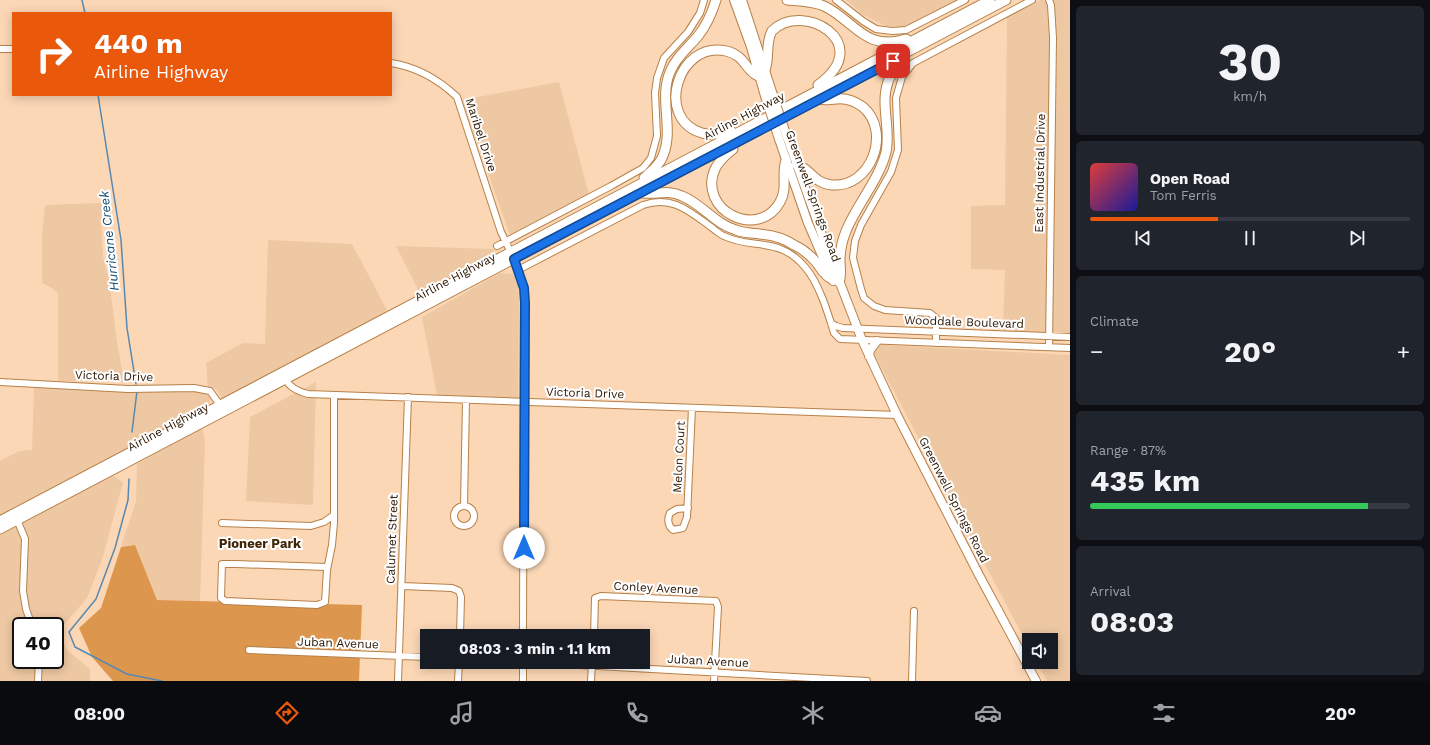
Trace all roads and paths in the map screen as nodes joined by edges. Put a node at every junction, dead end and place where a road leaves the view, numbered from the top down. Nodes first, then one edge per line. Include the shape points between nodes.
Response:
1 (704, 0) edge
2 (716, 0) edge
3 (734, 0) edge
4 (742, 0) edge
5 (787, 0) edge
6 (836, 0) edge
7 (951, 0) edge
8 (965, 0) edge
9 (990, 0) edge
10 (1006, 0) edge
11 (1032, 0) edge
12 (1049, 0) edge
13 (951, 7) junction
14 (910, 42) junction
15 (0, 49) edge
16 (12, 50) edge
17 (905, 54) junction
18 (392, 63) edge
19 (762, 73) junction
20 (817, 95) junction
21 (783, 138) junction
22 (735, 139) junction
23 (786, 160) junction
24 (796, 164) junction
25 (643, 182) junction
26 (642, 192) junction
27 (506, 241) junction
28 (497, 246) dead end
29 (513, 255) junction
30 (518, 270) junction
31 (836, 281) junction
32 (831, 323) junction
33 (856, 328) junction
34 (936, 332) junction
35 (1049, 336) junction
36 (1070, 337) edge
37 (862, 340) junction
38 (877, 341) junction
39 (936, 343) junction
40 (1048, 347) junction
41 (1070, 348) edge
42 (869, 356) junction
43 (283, 376) junction
44 (0, 382) edge
45 (334, 394) junction
46 (408, 397) junction
47 (466, 400) junction
48 (524, 402) junction
49 (692, 408) junction
50 (220, 409) junction
51 (897, 415) junction
52 (464, 506) dead end
53 (688, 508) dead end
54 (334, 515) junction
55 (16, 517) junction
56 (0, 521) edge
57 (222, 523) dead end
58 (0, 530) edge
59 (327, 567) junction
60 (402, 586) junction
61 (914, 611) dead end
62 (29, 617) edge
63 (460, 629) edge
64 (523, 629) edge
65 (594, 629) edge
66 (249, 650) dead end
67 (399, 656) junction
68 (420, 658) edge
69 (650, 668) edge
70 (39, 669) edge
71 (459, 669) edge
72 (524, 669) edge
73 (592, 669) edge
74 (714, 673) junction
75 (774, 678) edge
76 (837, 680) edge
77 (38, 681) edge
78 (398, 681) edge
79 (458, 681) edge
80 (523, 681) edge
81 (591, 681) edge
82 (714, 681) edge
83 (867, 681) edge
84 (912, 681) edge
85 (1036, 681) edge

1 - 27 street, Airline Highway via 700,13 688,32 664,58 655,93 657,136 651,158 643,168
2 - 25 highway via 704,28 679,56 669,73 665,93 666,148 659,163
3 - 19 main road, Greenwell Springs Road
4 - 19 main road, Greenwell Springs Road
5 - 14 highway via 822,5 871,39 888,42 906,39
6 - 13 street via 876,29 892,31 906,30
7 - 13 street
8 - 13 street
9 - 14 highway, Airline Highway
10 - 17 highway, Airline Highway
11 - 34 street via 913,63 902,77 896,98 898,150 891,172 861,225 855,241 854,258 864,298 885,310 930,313 936,318
12 - 35 street, East Industrial Drive via 1053,38
14 - 20 highway, Airline Highway
15 - 16 street
17 - 20 highway, Airline Highway
17 - 31 highway via 887,83 884,98 887,138 885,153 844,236 840,256 841,276
18 - 27 street, Maribel Drive via 427,74 457,97
19 - 20 highway via 768,63 769,40 778,24 787,17 800,14 820,17 829,23 836,33 840,52 836,68 816,87
19 - 21 main road, Greenwell Springs Road, bridge
19 - 22 highway via 753,74 738,56 716,50 695,57 679,78 676,104 687,124 708,135 731,132
20 - 22 highway, Airline Highway
20 - 24 highway via 826,101 847,100 865,109 871,117 877,140 874,156 868,168 859,177 842,185 821,182 811,176 803,166
21 - 23 main road, Greenwell Springs Road
21 - 24 main road, Greenwell Springs Road
22 - 23 highway via 733,149 718,164 712,182 718,202 734,217 743,220 756,219 776,208 784,192
22 - 25 highway, Airline Highway
22 - 26 highway, Airline Highway
23 - 31 main road, Greenwell Springs Road via 808,223
24 - 31 main road, Greenwell Springs Road
25 - 29 highway, Airline Highway
26 - 29 highway, Airline Highway
26 - 31 highway via 680,194 731,229 770,235 791,243 808,254 827,277
27 - 28 street, Airline Highway
27 - 29 street, Maribel Drive
29 - 30 street, Maribel Drive
29 - 43 highway, Airline Highway
30 - 32 street via 642,205 664,202 686,209 723,236 738,241 771,245 794,256 816,283
30 - 48 street, Maribel Drive via 524,288 525,303
31 - 33 main road, Greenwell Springs Road
32 - 33 street, Wooddale Boulevard
32 - 37 street, Wooddale Boulevard via 834,334 840,339
33 - 34 street, Wooddale Boulevard
33 - 37 main road, Greenwell Springs Road
34 - 35 street, Wooddale Boulevard
34 - 39 street
35 - 36 street, Wooddale Boulevard
35 - 40 street, East Industrial Drive
37 - 38 street, Wooddale Boulevard
37 - 42 main road, Greenwell Springs Road
38 - 39 street, Wooddale Boulevard
38 - 42 main road
39 - 40 street, Wooddale Boulevard
40 - 41 street, Wooddale Boulevard
42 - 51 main road, Greenwell Springs Road
43 - 45 street, Victoria Drive via 298,392
43 - 50 highway, Airline Highway
44 - 50 street, Victoria Drive via 128,388 194,388 210,391
45 - 46 street, Victoria Drive
45 - 54 street
46 - 47 street, Victoria Drive
46 - 60 street, Calumet Street
47 - 48 street, Victoria Drive
47 - 52 street
48 - 49 street, Victoria Drive
48 - 64 street, Maribel Drive
49 - 51 street, Victoria Drive
49 - 53 street, Melon Court
50 - 55 highway, Airline Highway
51 - 85 main road, Greenwell Springs Road
54 - 57 street via 324,522 311,526
54 - 59 street via 332,545
55 - 56 highway, Airline Highway
55 - 58 highway, Airline Highway
55 - 62 street via 25,539 23,591
59 - 59 street via 325,602 317,605 225,601 221,598 222,564
60 - 63 street via 452,588 459,591
60 - 67 street, Calumet Street
61 - 84 street
65 - 74 street, Conley Avenue via 595,598 601,596 716,601 718,607
66 - 67 street, Juban Avenue
67 - 68 street, Juban Avenue
67 - 78 street, Calumet Street
69 - 74 street, Juban Avenue
70 - 77 street
71 - 79 street
72 - 80 street
73 - 81 street
74 - 75 street, Juban Avenue
74 - 82 street
75 - 76 street, Juban Avenue
76 - 83 street, Juban Avenue

